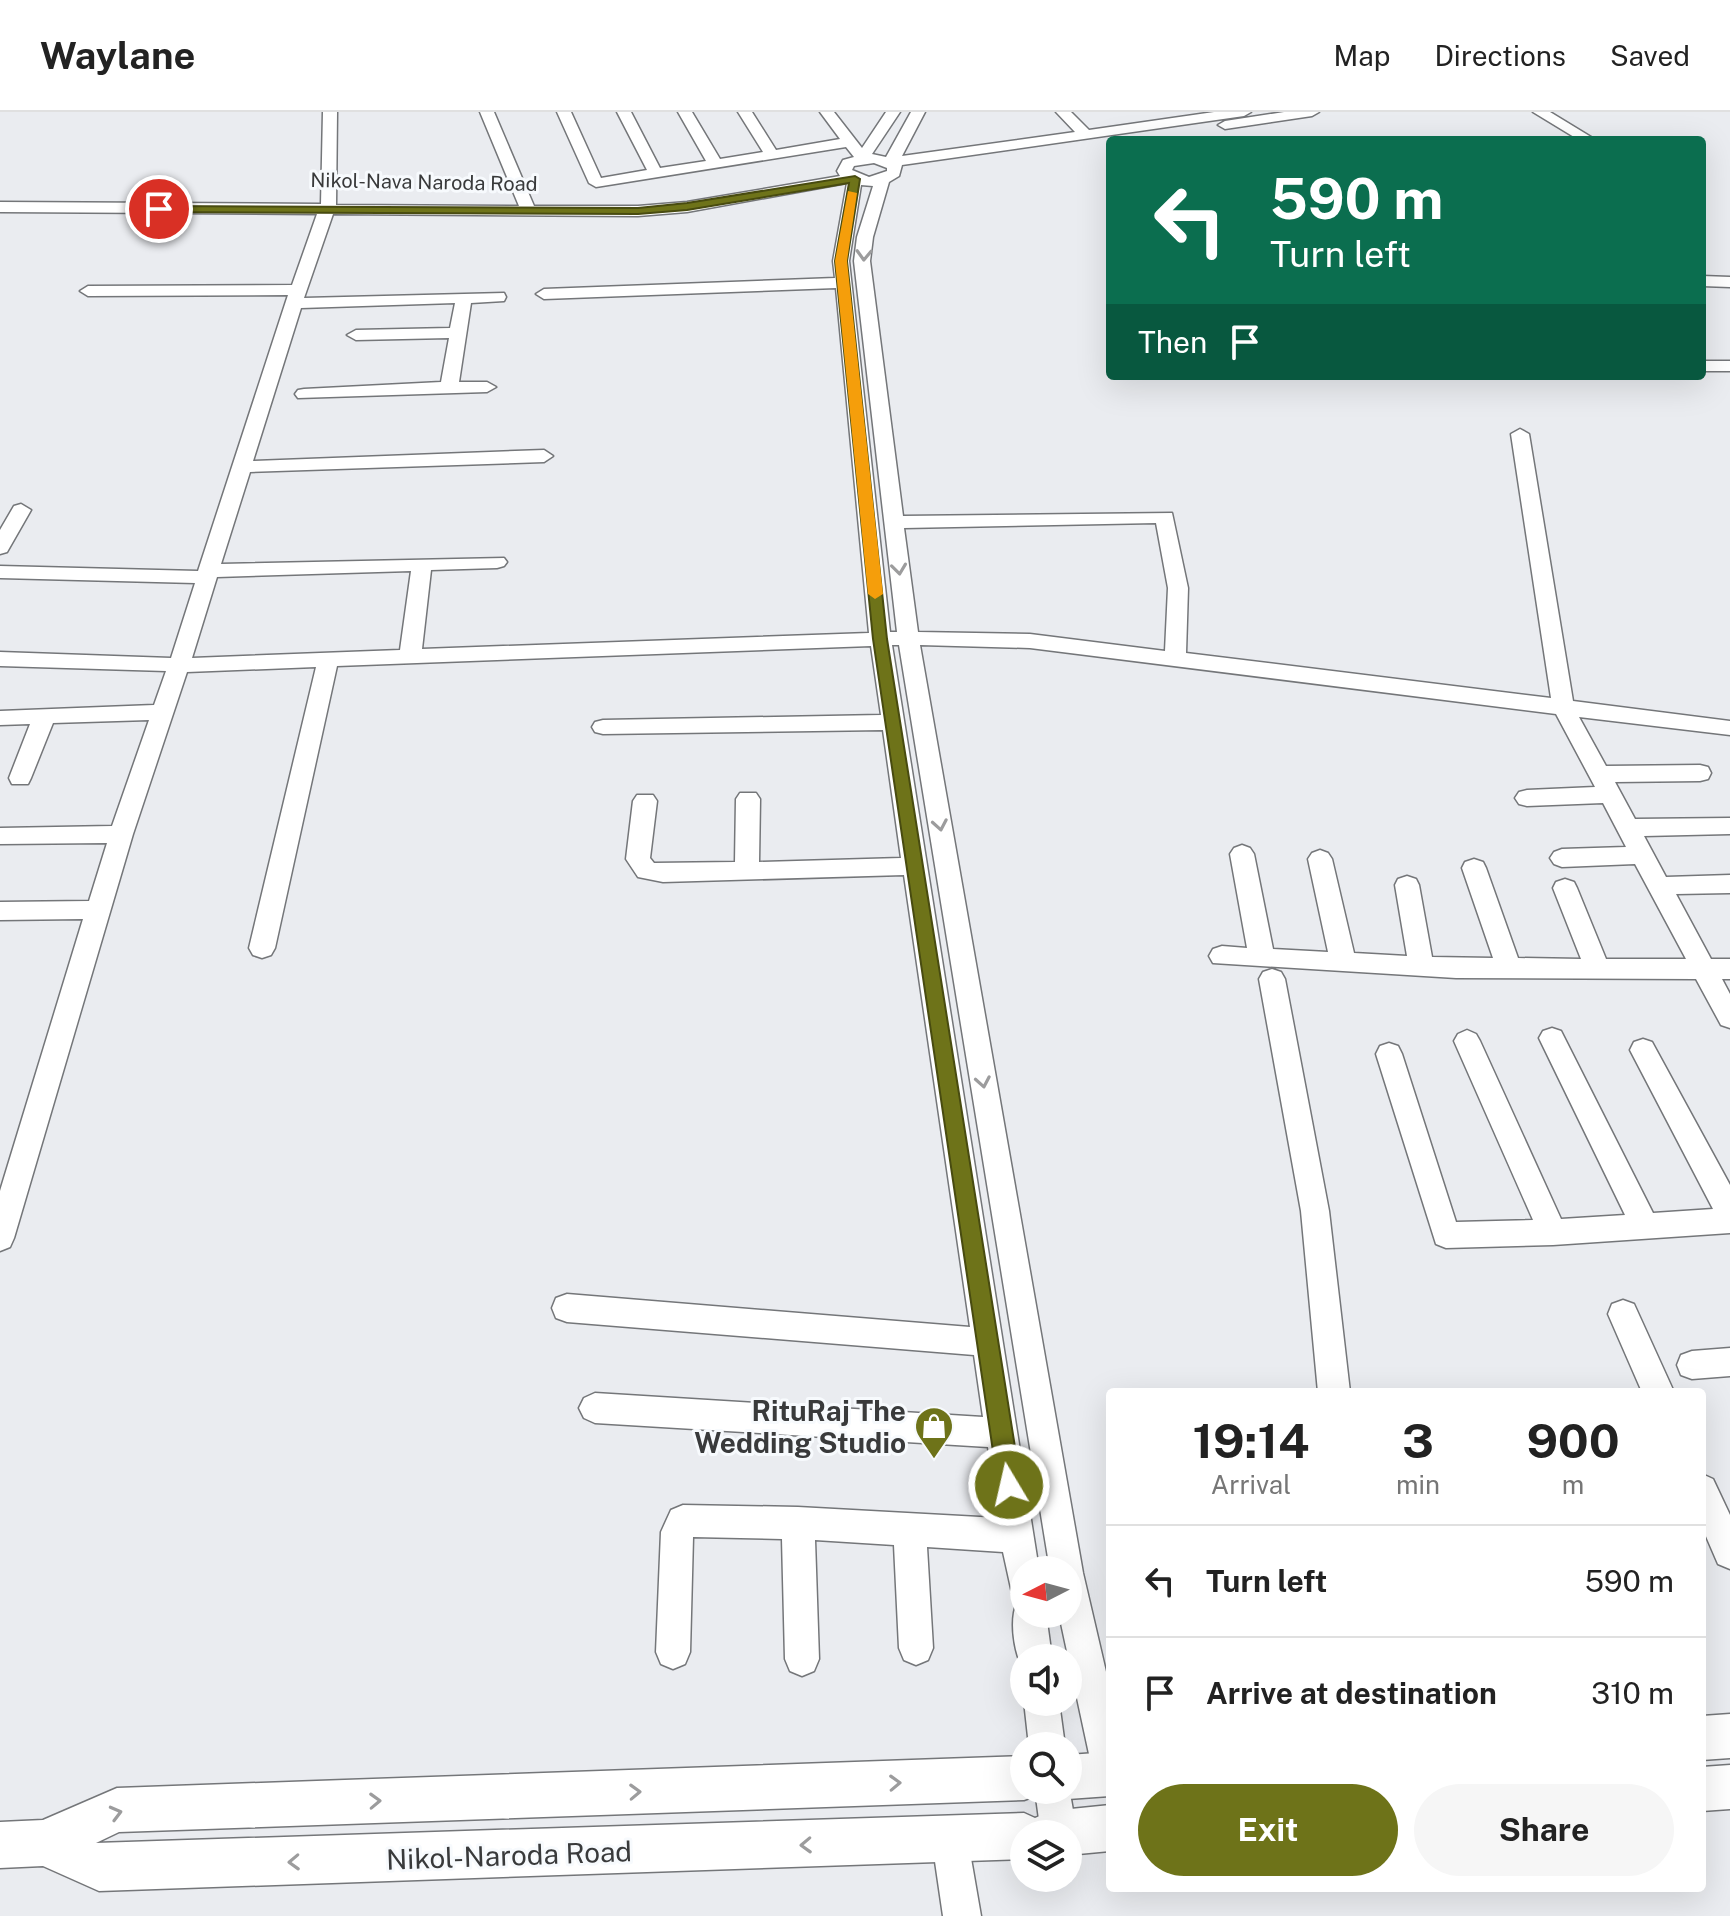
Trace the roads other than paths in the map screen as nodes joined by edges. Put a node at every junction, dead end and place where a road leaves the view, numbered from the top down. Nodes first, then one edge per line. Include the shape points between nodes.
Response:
1 (330, 112) edge
2 (487, 112) edge
3 (564, 112) edge
4 (624, 112) edge
5 (685, 112) edge
6 (745, 112) edge
7 (827, 112) edge
8 (893, 112) edge
9 (918, 112) edge
10 (1063, 112) edge
11 (1312, 112) edge
12 (1540, 112) edge
13 (1206, 114) edge
14 (1241, 117) edge
15 (1085, 134) junction
16 (1134, 136) edge
17 (1582, 136) edge
18 (1106, 141) edge
19 (850, 142) junction
20 (771, 153) junction
21 (715, 163) junction
22 (853, 171) junction
23 (890, 171) junction
24 (656, 174) junction
25 (584, 192) junction
26 (0, 196) edge
27 (328, 206) junction
28 (0, 207) edge
29 (527, 208) junction
30 (1706, 281) edge
31 (1730, 282) edge
32 (844, 283) junction
33 (88, 291) dead end
34 (544, 294) dead end
35 (296, 296) junction
36 (498, 297) dead end
37 (464, 298) junction
38 (458, 333) junction
39 (356, 335) dead end
40 (1706, 366) edge
41 (1730, 366) edge
42 (449, 387) junction
43 (487, 387) dead end
44 (304, 394) dead end
45 (1520, 434) dead end
46 (544, 456) dead end
47 (242, 467) junction
48 (21, 510) dead end
49 (894, 522) junction
50 (0, 548) edge
51 (497, 562) dead end
52 (422, 564) junction
53 (0, 572) edge
54 (207, 574) junction
55 (908, 638) junction
56 (880, 639) junction
57 (410, 657) junction
58 (0, 659) edge
59 (1175, 659) junction
60 (328, 660) junction
61 (179, 665) junction
62 (1563, 707) junction
63 (163, 712) junction
64 (44, 717) junction
65 (0, 718) edge
66 (893, 722) junction
67 (603, 727) dead end
68 (1730, 728) edge
69 (1700, 773) dead end
70 (20, 778) dead end
71 (1604, 785) junction
72 (1527, 798) dead end
73 (748, 799) dead end
74 (645, 801) dead end
75 (1730, 826) edge
76 (1628, 828) junction
77 (121, 834) junction
78 (0, 836) edge
79 (1242, 854) dead end
80 (1642, 855) junction
81 (1562, 858) dead end
82 (1320, 859) dead end
83 (915, 866) junction
84 (1474, 868) dead end
85 (747, 871) junction
86 (1730, 884) edge
87 (1407, 885) dead end
88 (1659, 886) junction
89 (1565, 888) dead end
90 (99, 910) junction
91 (0, 911) edge
92 (262, 948) dead end
93 (1222, 956) dead end
94 (1343, 962) junction
95 (1421, 966) junction
96 (1509, 968) junction
97 (1267, 969) junction
98 (1598, 969) junction
99 (1704, 969) junction
100 (1730, 969) edge
101 (1730, 1018) edge
102 (1552, 1038) dead end
103 (1467, 1041) dead end
104 (1643, 1050) dead end
105 (1389, 1054) dead end
106 (1730, 1212) edge
107 (1730, 1220) edge
108 (1645, 1226) junction
109 (1553, 1232) junction
110 (0, 1238) edge
111 (567, 1308) dead end
112 (1623, 1314) dead end
113 (988, 1342) junction
114 (1730, 1362) edge
115 (1692, 1365) dead end
116 (1334, 1388) edge
117 (1656, 1388) edge
118 (595, 1408) dead end
119 (1002, 1433) junction
120 (1706, 1499) edge
121 (798, 1523) junction
122 (910, 1529) junction
123 (1017, 1536) junction
124 (1730, 1552) edge
125 (1020, 1556) edge
126 (1065, 1556) edge
127 (1079, 1628) edge
128 (916, 1648) dead end
129 (673, 1652) dead end
130 (802, 1659) dead end
131 (1730, 1736) edge
132 (1706, 1738) edge
133 (1106, 1753) edge
134 (1106, 1772) edge
135 (1082, 1775) edge
136 (1010, 1778) edge
137 (1106, 1828) edge
138 (1082, 1831) edge
139 (1010, 1837) edge
140 (950, 1841) junction
141 (44, 1843) junction
142 (0, 1845) edge
143 (962, 1916) edge

1 - 27 street
2 - 29 street
3 - 25 street
4 - 24 street
5 - 21 street
6 - 20 street
7 - 19 street
8 - 22 street
9 - 23 street
10 - 15 street
11 - 14 street
12 - 17 street
13 - 14 street
13 - 15 street
14 - 16 street
15 - 23 street
18 - 23 street
19 - 20 street
19 - 22 street
20 - 21 street
21 - 24 street
22 - 23 street
22 - 23 street
22 - 25 street, Nikol-Nava Naroda Road via 639,203
22 - 29 street via 687,207
22 - 32 street via 841,261
23 -> 49 street via 865,237 862,261
24 - 25 street
25 - 29 street, Nikol-Nava Naroda Road
26 - 27 street, Nikol-Nava Naroda Road
27 - 28 street
27 - 29 street
27 - 35 street
30 - 31 street
32 - 34 street
32 - 56 street
33 - 35 street
35 - 37 street
35 - 47 street
36 - 37 street
37 - 38 street
38 - 39 street
38 - 42 street
40 - 41 street
42 - 43 street
42 - 44 street
45 - 62 street
46 - 47 street
47 - 54 street
48 - 50 street
49 -> 55 street
49 - 59 street via 1165,517 1178,588
51 - 52 street
52 - 54 street
52 - 57 street
53 - 54 street
54 - 61 street
55 - 56 street
55 - 59 street via 1030,641
55 -> 126 street
56 - 57 street
56 - 66 street
57 - 60 street
58 - 61 street
59 - 62 street
60 - 61 street
60 - 92 street
61 - 63 street
62 - 68 street
62 - 71 street
63 - 64 street
63 - 77 street
64 - 65 street
64 - 70 street
66 - 67 street
66 - 83 street
69 - 71 street
71 - 72 street
71 - 76 street
73 - 85 street
74 - 85 street via 638,859 647,871
75 - 76 street
76 - 80 street
77 - 78 street
77 - 90 street
79 - 97 street
80 - 81 street
80 - 88 street
82 - 94 street
83 - 85 street
83 - 113 street
84 - 96 street
86 - 88 street
87 - 95 street
88 - 99 street
89 - 98 street
90 - 91 street
90 - 110 street
93 - 97 street
94 - 95 street
94 - 97 street
95 - 96 street
96 - 98 street
97 - 116 street via 1315,1211
98 - 99 street
99 - 100 street
99 - 101 street
102 - 108 street
103 - 109 street
104 - 106 street
105 - 109 street via 1446,1235
107 - 108 street
108 - 109 street
111 - 113 street
112 - 117 street
113 - 119 street
114 - 115 street
118 - 119 street
119 - 123 street
120 - 124 street
121 - 122 street
121 - 129 street via 683,1521 677,1532
121 - 130 street
122 - 123 street
122 - 128 street
123 - 125 street
127 - 133 street
131 - 132 main road
134 - 135 main road
141 -> 136 main road via 117,1810
137 - 138 main road
139 - 140 main road, Nikol-Naroda Road
140 -> 141 main road, Nikol-Naroda Road via 99,1868
140 - 143 street
141 - 142 main road, Nikol-Naroda Road

